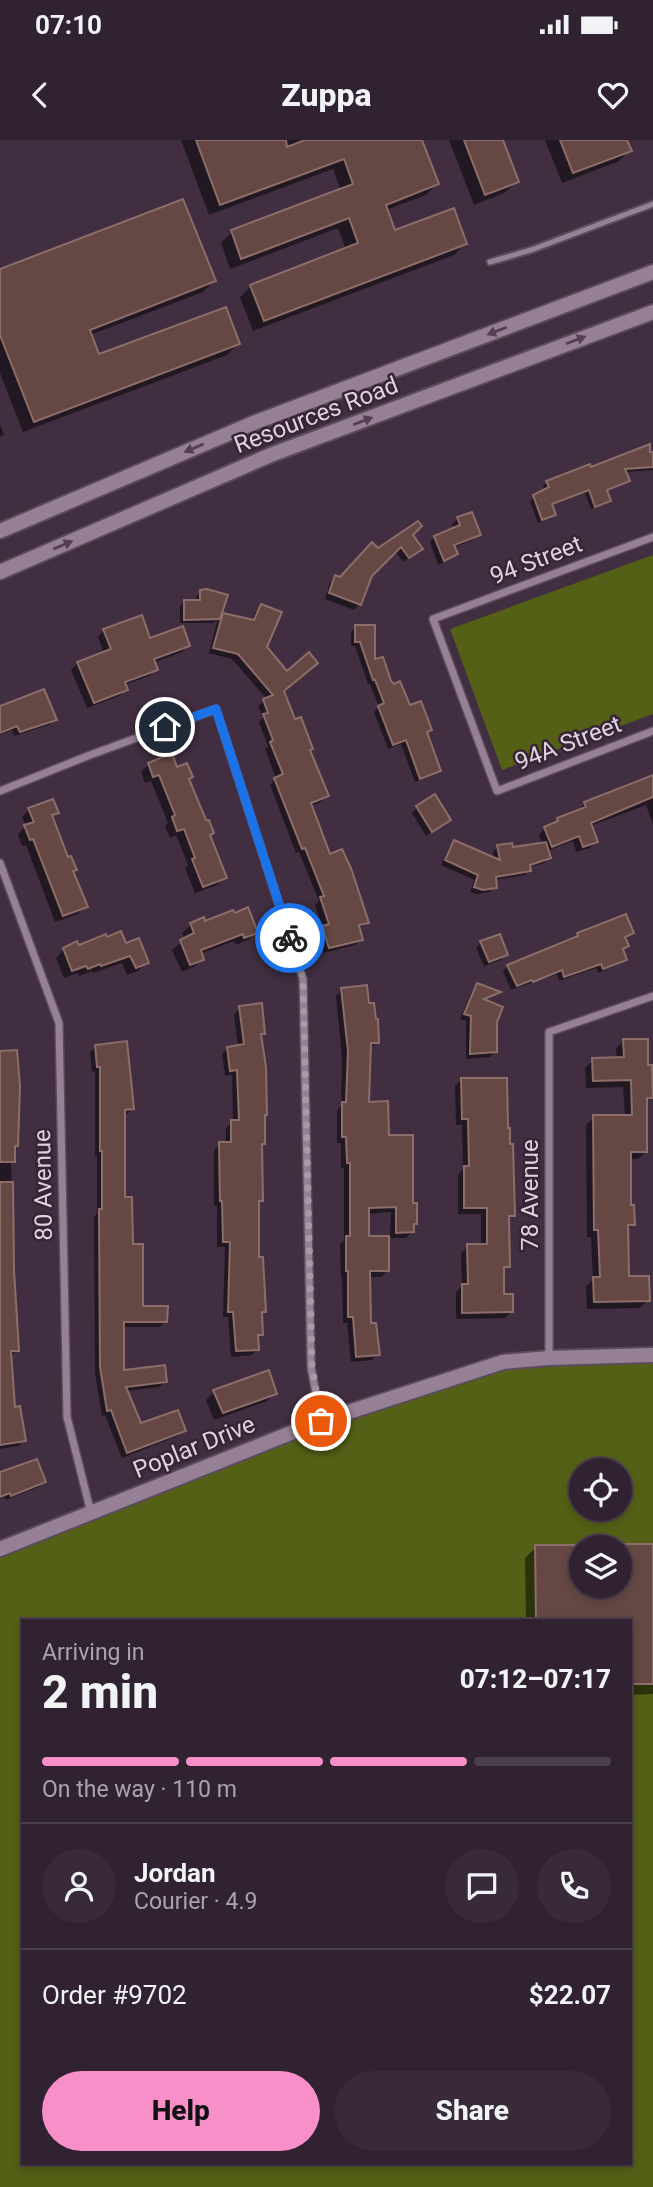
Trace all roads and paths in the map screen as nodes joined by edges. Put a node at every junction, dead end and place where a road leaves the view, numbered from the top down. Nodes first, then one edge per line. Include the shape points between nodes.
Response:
1 (653, 204) edge
2 (490, 262) dead end
3 (653, 272) edge
4 (653, 312) edge
5 (0, 531) edge
6 (653, 537) edge
7 (0, 572) edge
8 (653, 731) edge
9 (497, 791) joint
10 (0, 792) edge
11 (0, 863) edge
12 (653, 996) edge
13 (653, 1355) edge
14 (549, 1358) junction
15 (321, 1421) junction
16 (91, 1513) junction
17 (0, 1549) edge

1 - 2 lane
3 -> 5 main road, Resources Road via 256,422
7 -> 4 main road, Resources Road via 273,454
6 - 9 street, 94 Street via 433,619
8 - 9 street, 94A Street
10 - 15 street via 216,709 303,979 312,1367
11 - 16 street, 80 Avenue via 59,1023 67,1416
12 - 14 street, 78 Avenue via 549,1032
13 - 14 main road, Poplar Drive
14 - 15 main road, Poplar Drive via 503,1362
15 - 16 main road, Poplar Drive
16 - 17 main road, Poplar Drive

